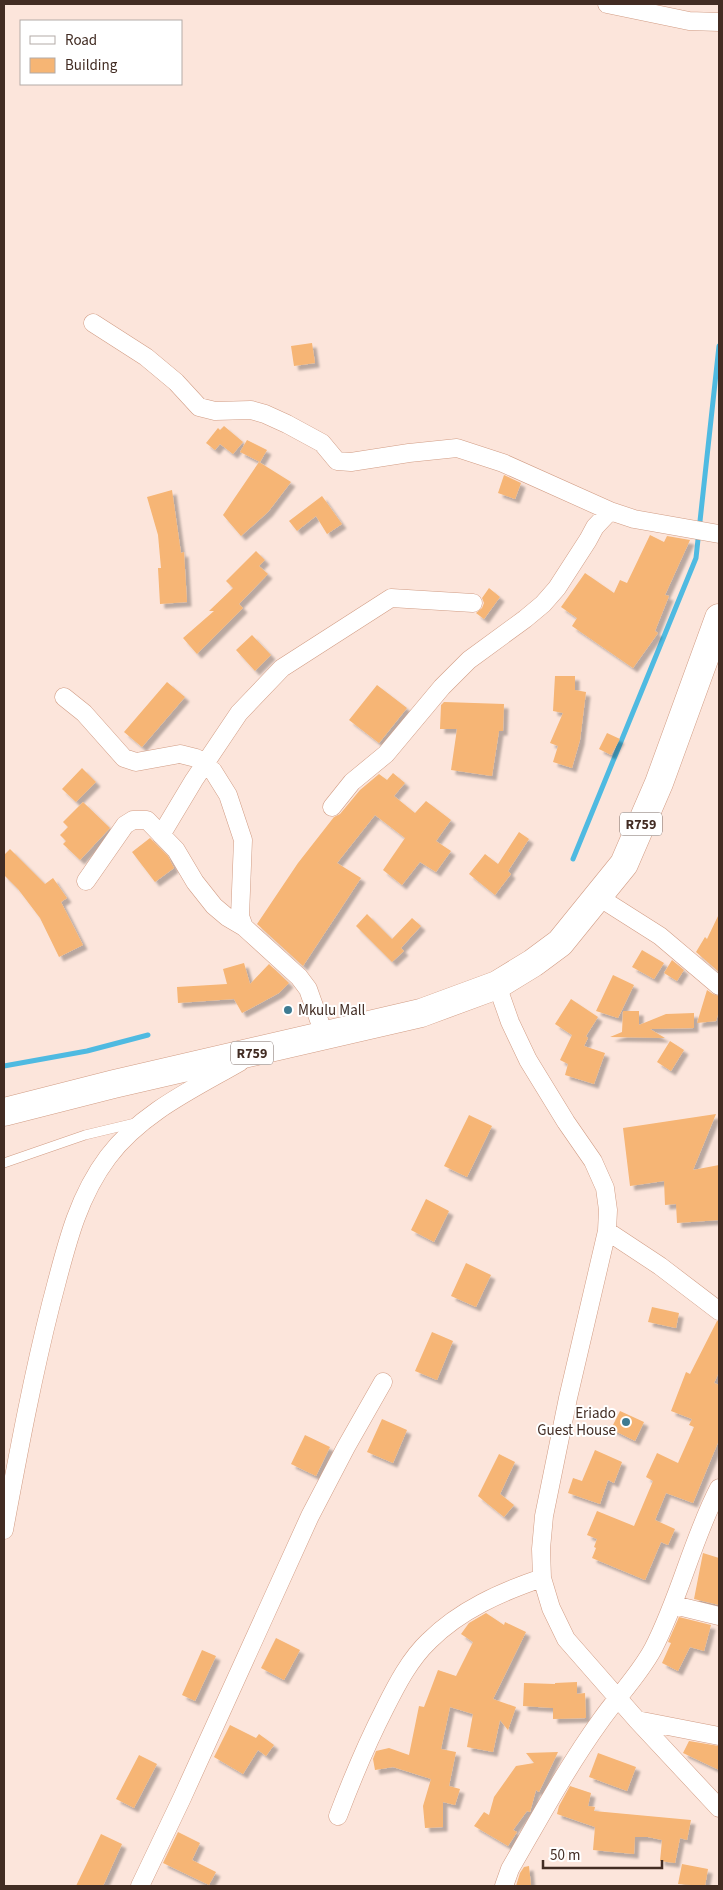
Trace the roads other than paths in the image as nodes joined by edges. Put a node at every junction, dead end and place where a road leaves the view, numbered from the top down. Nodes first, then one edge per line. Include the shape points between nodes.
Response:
1 (607, 4) edge
2 (719, 22) edge
3 (93, 323) dead end
4 (610, 511) junction
5 (719, 534) edge
6 (473, 603) dead end
7 (719, 618) edge
8 (64, 697) dead end
9 (204, 764) junction
10 (332, 807) dead end
11 (161, 835) junction
12 (86, 881) dead end
13 (597, 896) junction
14 (244, 927) junction
15 (497, 985) junction
16 (719, 986) edge
17 (325, 1037) junction
18 (258, 1052) junction
19 (4, 1112) edge
20 (142, 1122) junction
21 (4, 1163) edge
22 (607, 1231) junction
23 (719, 1311) edge
24 (383, 1382) dead end
25 (719, 1488) edge
26 (4, 1530) edge
27 (542, 1578) junction
28 (674, 1605) junction
29 (719, 1616) edge
30 (618, 1698) junction
31 (637, 1720) junction
32 (719, 1736) edge
33 (719, 1808) edge
34 (338, 1816) dead end
35 (140, 1886) edge
36 (504, 1886) edge

1 - 2 street via 689,21
3 - 4 street via 146,356 199,407 251,410 265,414 322,443 337,461 351,462 457,448 503,463
4 - 5 street via 634,519
4 - 10 street via 595,527 543,604 469,660 386,754 352,782
6 - 9 street via 398,598 384,602 282,668 239,713
7 - 13 main road, R759 via 659,783 628,855
8 - 9 street via 84,713 124,758 136,762 180,754
9 - 11 street
9 - 14 street via 220,780 239,822 243,840 240,916
11 - 12 street via 146,820 133,820 125,825
11 - 14 street via 176,850 214,906
13 - 15 main road, R759 via 560,943
13 - 16 street via 660,936
14 - 17 street via 308,989
15 - 17 main road, R759 via 421,1013
15 - 22 street via 528,1060 593,1161 605,1188
17 - 18 main road, R759
18 - 19 main road, R759
18 - 20 street
20 - 21 lane via 85,1135
20 - 26 street via 109,1156 89,1187 74,1220 27,1408
22 - 23 street
22 - 27 street via 544,1516
24 - 35 street via 310,1516
25 - 28 street via 693,1547
27 - 30 street via 550,1608 566,1639
27 - 34 street via 497,1594 476,1606 429,1641 412,1660 361,1756
28 - 29 street
28 - 30 street via 642,1669
30 - 31 street
30 - 36 street via 569,1768 510,1869
31 - 32 street
31 - 33 street

